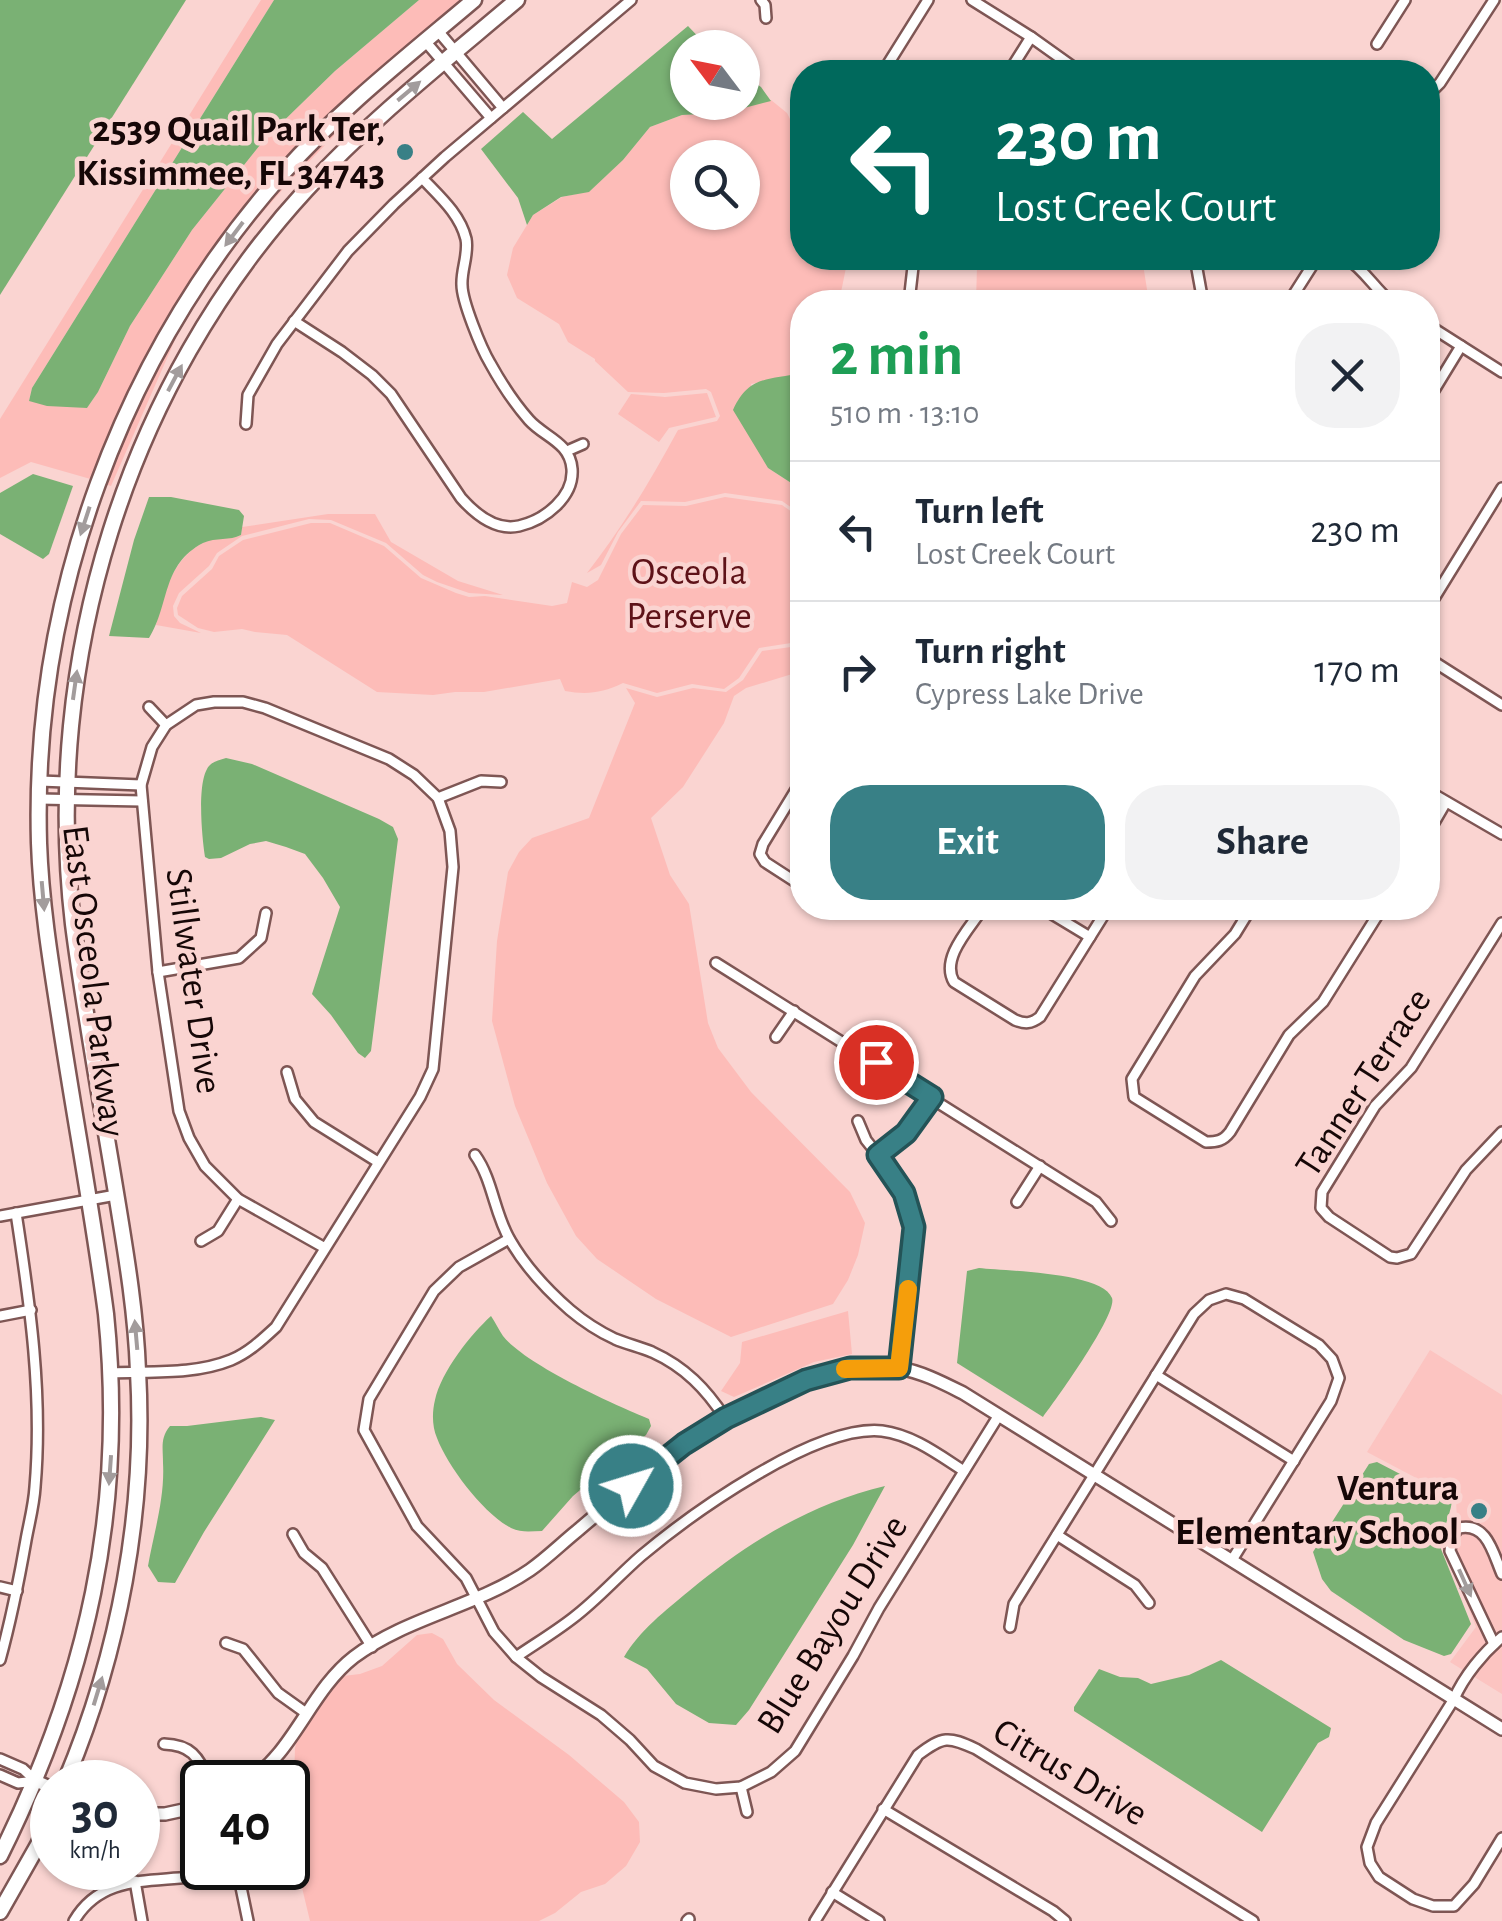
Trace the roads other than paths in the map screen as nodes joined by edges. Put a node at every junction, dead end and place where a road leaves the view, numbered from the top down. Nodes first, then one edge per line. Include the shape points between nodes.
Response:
1 (474, 0) edge
2 (517, 0) edge
3 (631, 0) edge
4 (762, 0) edge
5 (928, 0) edge
6 (972, 0) edge
7 (1405, 0) edge
8 (1494, 0) edge
9 (766, 18) dead end
10 (438, 31) junction
11 (1031, 37) junction
12 (426, 41) junction
13 (1378, 44) dead end
14 (449, 57) junction
15 (890, 60) edge
16 (1017, 60) edge
17 (1063, 60) edge
18 (1440, 83) edge
19 (502, 108) junction
20 (491, 118) junction
21 (422, 178) junction
22 (294, 322) junction
23 (1440, 333) edge
24 (1461, 346) junction
25 (1502, 372) edge
26 (1440, 380) edge
27 (246, 424) dead end
28 (583, 444) dead end
29 (566, 451) junction
30 (1502, 488) edge
31 (1440, 589) edge
32 (1440, 665) edge
33 (1501, 701) edge
34 (149, 707) dead end
35 (166, 725) junction
36 (40, 781) junction
37 (66, 782) junction
38 (501, 782) dead end
39 (141, 785) junction
40 (438, 798) junction
41 (1440, 798) edge
42 (39, 799) junction
43 (66, 800) junction
44 (790, 800) edge
45 (142, 801) junction
46 (1446, 802) junction
47 (1440, 812) edge
48 (1502, 834) edge
49 (790, 878) edge
50 (266, 913) dead end
51 (974, 920) edge
52 (1062, 920) edge
53 (1101, 920) edge
54 (1244, 920) edge
55 (1374, 920) edge
56 (1502, 923) edge
57 (1090, 937) junction
58 (716, 963) dead end
59 (158, 972) junction
60 (794, 1011) junction
61 (776, 1037) dead end
62 (287, 1072) dead end
63 (932, 1097) junction
64 (858, 1121) dead end
65 (1502, 1132) edge
66 (474, 1155) dead end
67 (878, 1155) junction
68 (378, 1162) junction
69 (1040, 1166) junction
70 (116, 1196) junction
71 (238, 1199) junction
72 (88, 1200) junction
73 (1017, 1202) dead end
74 (16, 1213) junction
75 (0, 1216) edge
76 (1111, 1221) dead end
77 (509, 1239) junction
78 (201, 1241) dead end
79 (325, 1248) junction
80 (30, 1310) junction
81 (0, 1316) edge
82 (899, 1368) junction
83 (138, 1372) junction
84 (111, 1373) junction
85 (1156, 1375) junction
86 (999, 1415) junction
87 (726, 1418) junction
88 (1294, 1461) junction
89 (964, 1471) junction
90 (1094, 1474) junction
91 (293, 1534) dead end
92 (1057, 1534) junction
93 (1232, 1560) junction
94 (1502, 1574) edge
95 (0, 1587) edge
96 (17, 1591) junction
97 (478, 1598) junction
98 (1149, 1603) dead end
99 (1010, 1627) dead end
100 (1498, 1640) edge
101 (226, 1643) dead end
102 (372, 1646) junction
103 (516, 1657) junction
104 (0, 1660) edge
105 (1454, 1699) junction
106 (306, 1713) junction
107 (1502, 1728) edge
108 (164, 1744) dead end
109 (0, 1759) edge
110 (44, 1760) edge
111 (73, 1760) edge
112 (199, 1760) edge
113 (273, 1760) edge
114 (0, 1775) edge
115 (30, 1775) edge
116 (30, 1781) edge
117 (741, 1787) junction
118 (30, 1794) edge
119 (884, 1809) junction
120 (746, 1812) dead end
121 (1502, 1838) edge
122 (0, 1856) edge
123 (30, 1858) edge
124 (106, 1890) edge
125 (136, 1890) edge
126 (242, 1890) edge
127 (832, 1892) junction
128 (0, 1912) edge
129 (74, 1921) edge
130 (142, 1921) edge
131 (248, 1921) edge
132 (814, 1921) edge
133 (879, 1921) edge
134 (1066, 1921) edge
135 (1254, 1921) edge

1 - 10 main road, East Osceola Parkway
2 - 14 main road, East Osceola Parkway
3 - 19 street
4 - 9 street
5 - 15 street
6 - 11 street
7 - 13 street
8 - 18 street
10 - 12 main road, East Osceola Parkway
10 - 14 street
11 - 16 street
11 - 17 street
12 - 14 street
12 -> 36 main road, East Osceola Parkway via 324,131 257,204 184,306 144,376 76,548 45,701
14 - 19 street
14 - 20 street
37 -> 14 main road, East Osceola Parkway via 79,656 104,550 173,382 240,272 302,193
19 - 20 street
20 - 21 street
21 - 22 street via 348,250
21 - 29 street via 456,216 466,242 462,285 488,361 532,423
22 - 27 street via 248,395
22 - 29 street via 391,394 461,498 495,525 516,527 560,503 572,479
23 - 24 street
24 - 25 street
24 - 26 street
28 - 29 street
30 - 31 street
32 - 33 street
34 - 35 street
35 - 39 street, Stillwater Drive
35 - 40 street via 196,705 265,708 389,759
36 - 37 street
36 - 42 main road, East Osceola Parkway
37 - 39 street
37 - 43 main road, East Osceola Parkway
38 - 40 street via 482,781
39 - 45 street, Stillwater Drive
40 - 68 street via 454,867 433,1069
41 - 46 street
42 - 43 street
42 -> 72 main road, East Osceola Parkway via 46,934
43 - 45 street
43 - 70 main road, East Osceola Parkway via 74,928
44 - 49 street via 760,854
45 - 59 street, Stillwater Drive
46 - 47 street
46 - 48 street
50 - 59 street via 261,938 239,958
51 - 57 street via 948,972 1024,1024 1040,1017
52 - 57 street
53 - 57 street
54 - 55 street via 1195,976 1132,1079 1134,1097 1206,1142 1230,1132 1289,1035 1323,1002
56 - 65 street, Tanner Terrace via 1411,1068 1376,1106 1322,1192 1321,1208 1390,1256 1411,1254 1466,1170
58 - 60 street
59 - 71 street, Stillwater Drive via 179,1111 205,1166
60 - 61 street
60 - 63 street
62 - 68 street via 314,1122
63 - 67 street via 906,1133
63 - 69 street
64 - 67 street
66 - 77 street via 486,1170
67 - 82 street via 904,1193 914,1227
68 - 79 street
69 - 73 street
69 - 76 street via 1096,1202
70 - 72 street
83 -> 70 main road, East Osceola Parkway
71 - 78 street via 218,1231
71 - 79 street, Stillwater Drive
72 - 74 street
72 - 84 main road, East Osceola Parkway
74 - 75 street
74 - 80 street
77 - 87 street via 573,1312 686,1372
77 - 97 street via 458,1267 434,1290 368,1399 364,1430 417,1526
79 - 83 street via 276,1327 255,1346 210,1366
80 - 81 street
80 - 96 street via 37,1380 35,1490
82 - 86 street via 936,1379
82 - 87 street via 850,1368 806,1380
83 - 84 street
111 -> 83 main road, East Osceola Parkway via 98,1691 124,1579 136,1486
84 -> 110 main road, East Osceola Parkway via 112,1447 98,1572
85 - 88 street
85 - 88 street via 1194,1314 1226,1294 1319,1345 1338,1378
85 - 90 street
86 - 89 street, Blue Bayou Drive
86 - 90 street
87 - 97 street via 684,1444 530,1570
88 - 93 street
89 - 103 street via 920,1443 884,1432 855,1432 797,1453 683,1522 574,1617
89 - 117 street, Blue Bayou Drive via 805,1738 770,1772
90 - 92 street
90 - 93 street
91 - 102 street
92 - 98 street via 1135,1584
92 - 99 street via 1014,1604
93 - 105 street
94 -> 100 street via 1482,1532 1458,1528 1450,1551
95 - 96 street
96 - 104 street
97 - 102 street
97 - 103 street
100 - 105 street
101 - 106 street via 242,1649 278,1693
102 - 106 street via 325,1686
103 - 117 street via 601,1715 664,1773 685,1783
105 - 107 street
105 - 121 street via 1376,1823 1367,1846 1370,1863 1413,1899 1454,1906
106 - 113 street
108 - 112 street via 180,1744
109 - 115 street
114 - 116 street
117 - 120 street
118 - 122 main road, East Osceola Parkway
119 - 127 street, Citrus Drive
119 - 134 street
119 - 135 street, Citrus Drive via 918,1755 937,1740 953,1739
123 - 128 main road
124 - 129 street
125 - 130 street
126 - 131 street
127 - 132 street, Citrus Drive
127 - 133 street

